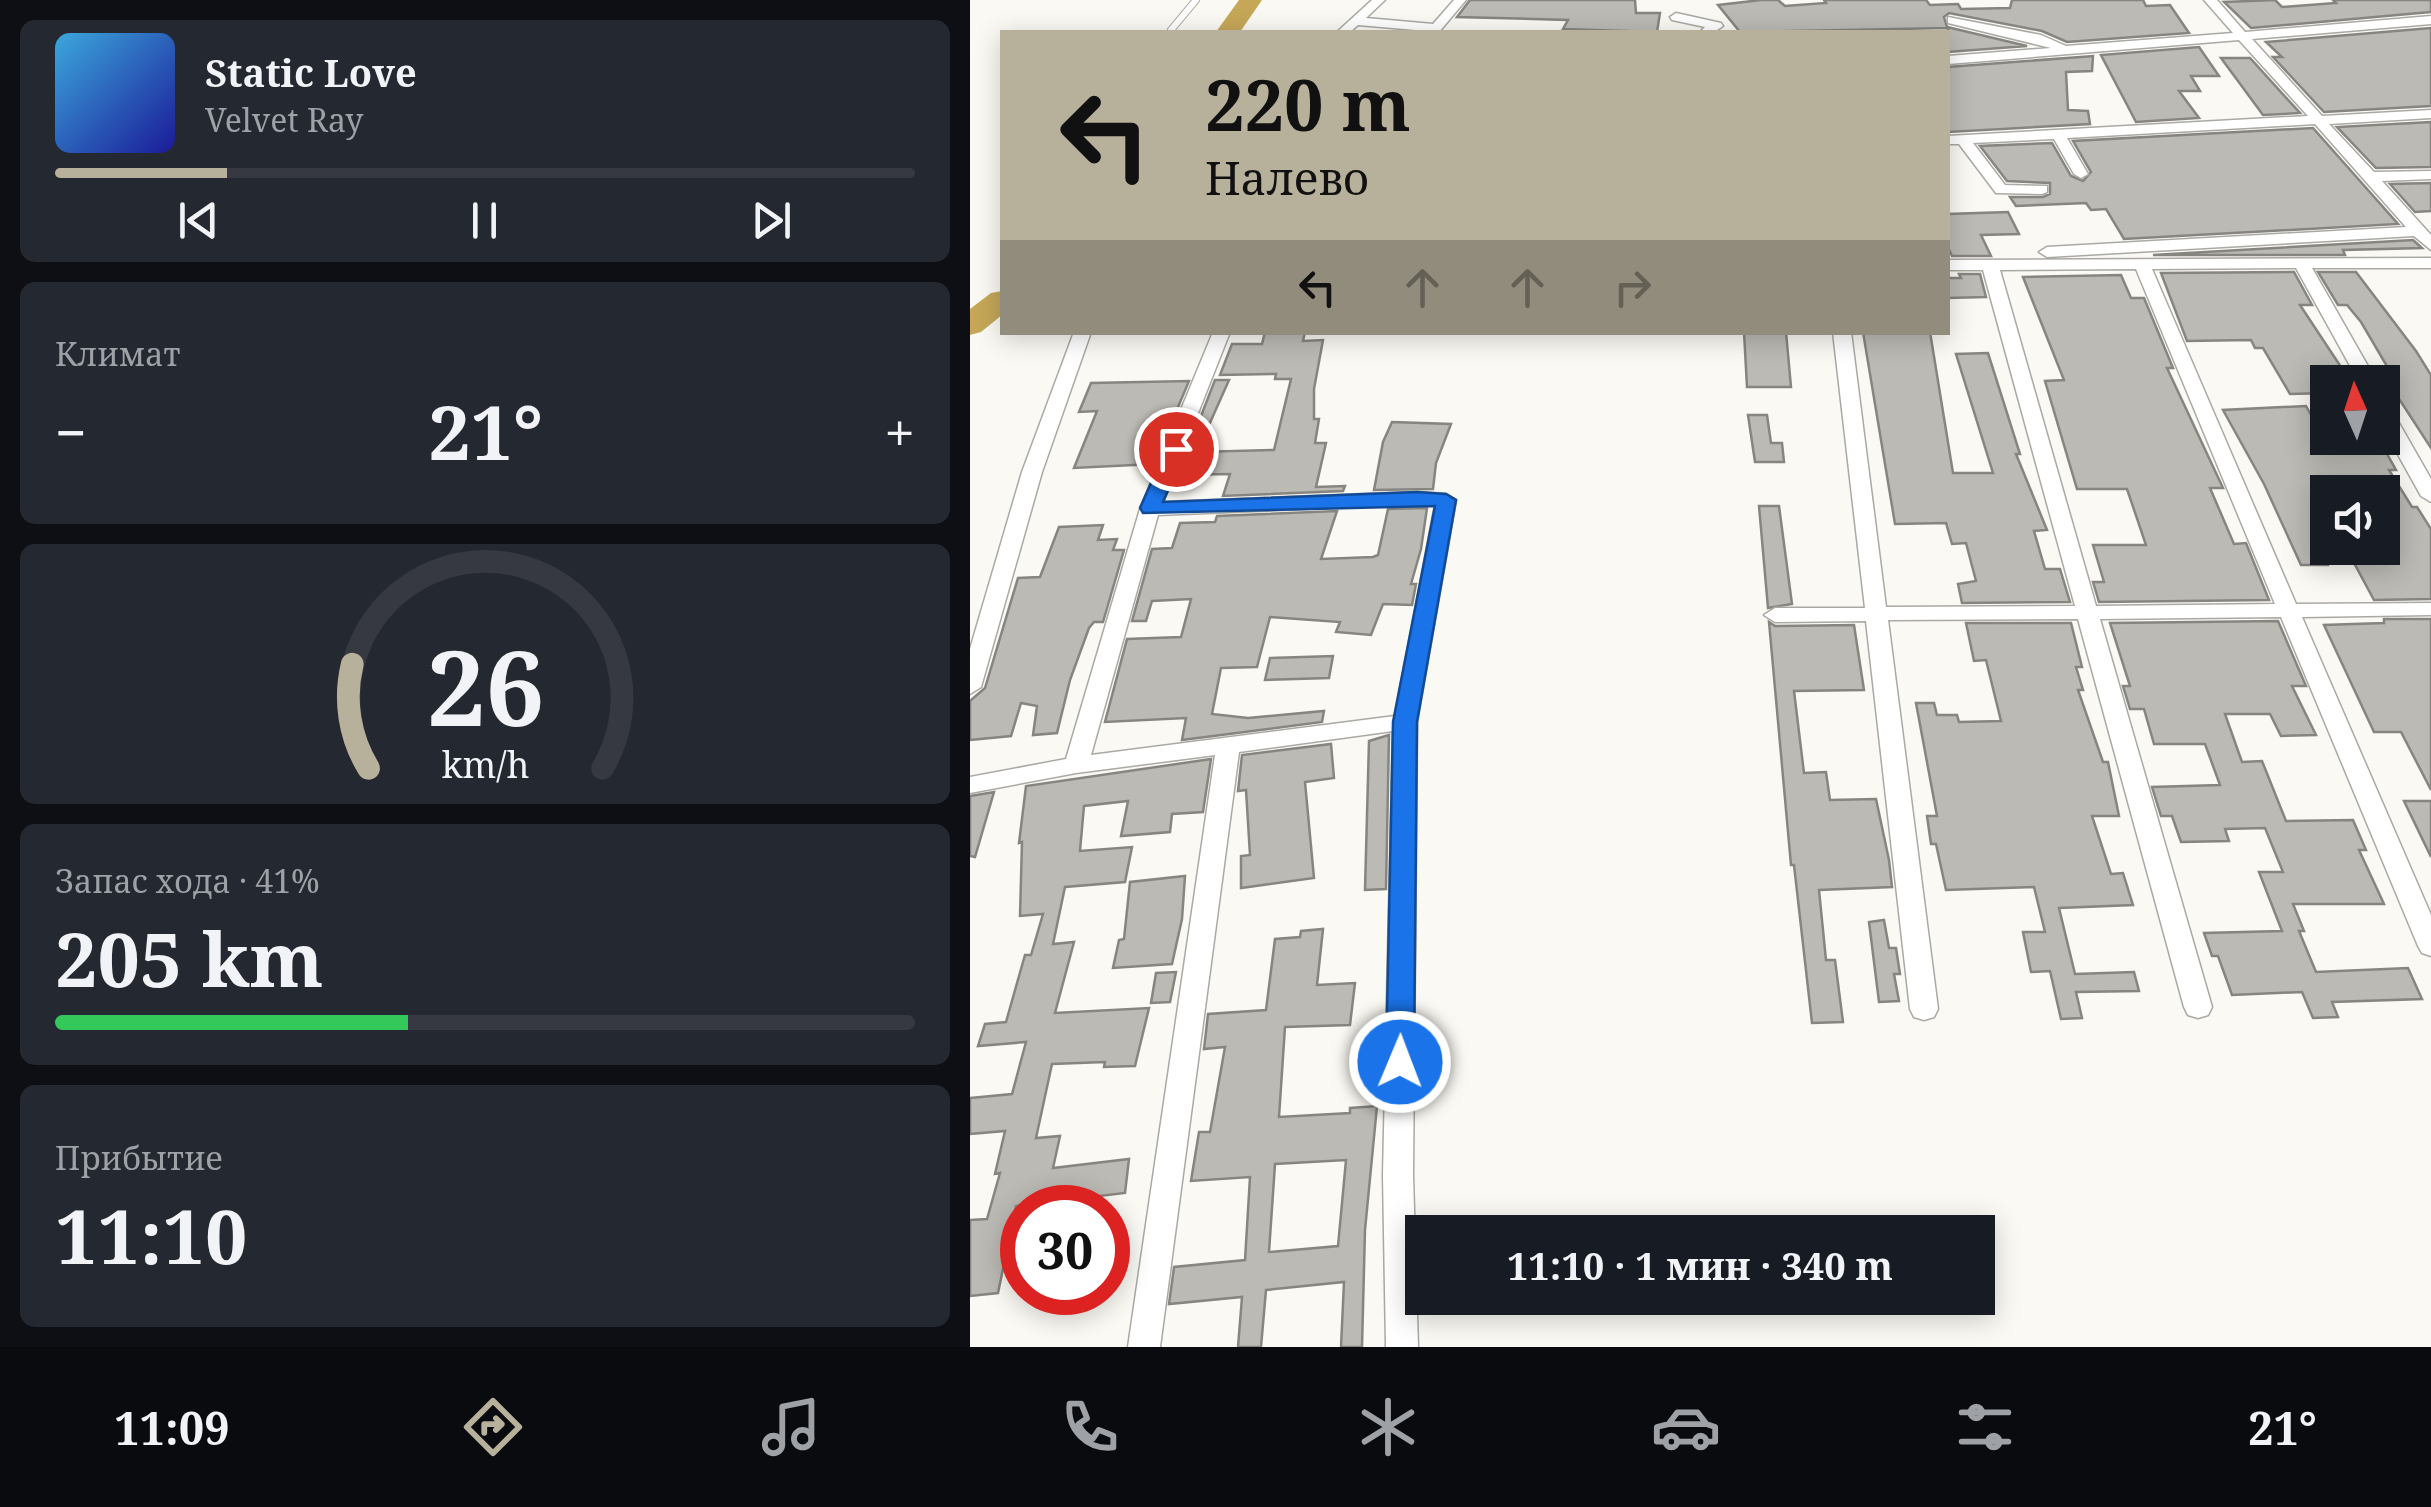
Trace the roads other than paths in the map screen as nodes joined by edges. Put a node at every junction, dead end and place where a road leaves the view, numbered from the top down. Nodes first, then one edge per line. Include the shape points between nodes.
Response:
1 (1196, 0) edge
2 (1379, 0) edge
3 (1460, 0) edge
4 (2210, 0) edge
5 (1676, 17) dead end
6 (1952, 20) dead end
7 (1356, 21) junction
8 (2430, 21) edge
9 (1171, 30) edge
10 (1345, 30) edge
11 (1435, 30) edge
12 (1710, 30) edge
13 (2240, 36) junction
14 (2066, 50) junction
15 (1950, 60) edge
16 (2431, 114) edge
17 (2322, 122) junction
18 (2058, 134) junction
19 (1955, 140) edge
20 (2082, 174) dead end
21 (2431, 176) edge
22 (2370, 177) junction
23 (2042, 189) dead end
24 (2418, 231) junction
25 (2431, 245) edge
26 (1950, 264) edge
27 (1950, 264) edge
28 (1990, 264) junction
29 (2431, 264) edge
30 (2142, 265) junction
31 (2302, 265) junction
32 (1083, 335) edge
33 (1221, 335) edge
34 (1842, 335) edge
35 (2358, 365) edge
36 (2400, 441) edge
37 (2431, 496) edge
38 (1150, 508) junction
39 (2289, 610) junction
40 (2431, 610) edge
41 (2086, 611) junction
42 (1776, 614) dead end
43 (1874, 614) junction
44 (970, 687) edge
45 (1405, 722) junction
46 (1228, 744) junction
47 (1076, 764) junction
48 (970, 785) edge
49 (2431, 946) edge
50 (2198, 1007) dead end
51 (1924, 1009) dead end
52 (1144, 1347) edge
53 (1402, 1347) edge

1 - 9 lane
2 - 7 street
3 - 11 street
4 - 13 street
5 - 12 street via 1718,26
6 - 14 street via 2041,38
7 - 10 street
7 - 11 street
8 - 13 street
13 - 14 street
13 - 17 street
14 - 15 street
16 - 17 street
17 - 18 street
17 - 22 street
18 - 19 street
18 - 20 street
19 - 23 street via 2001,190
21 - 22 street
22 - 24 street
24 - 25 street
24 - 26 street via 2082,248
27 - 28 street
28 - 30 street
28 - 41 street
29 - 31 street
30 - 31 street
30 - 39 street
31 - 35 street
32 - 44 street via 1032,472
33 - 38 street
34 - 43 street
36 - 37 street
38 - 45 street via 1446,500
38 - 47 street
39 - 40 street
39 - 41 street
39 - 49 street
41 - 43 street
41 - 50 street
42 - 43 street
43 - 51 street
45 - 46 street
45 - 53 street
46 - 47 street
46 - 52 street
47 - 48 street

